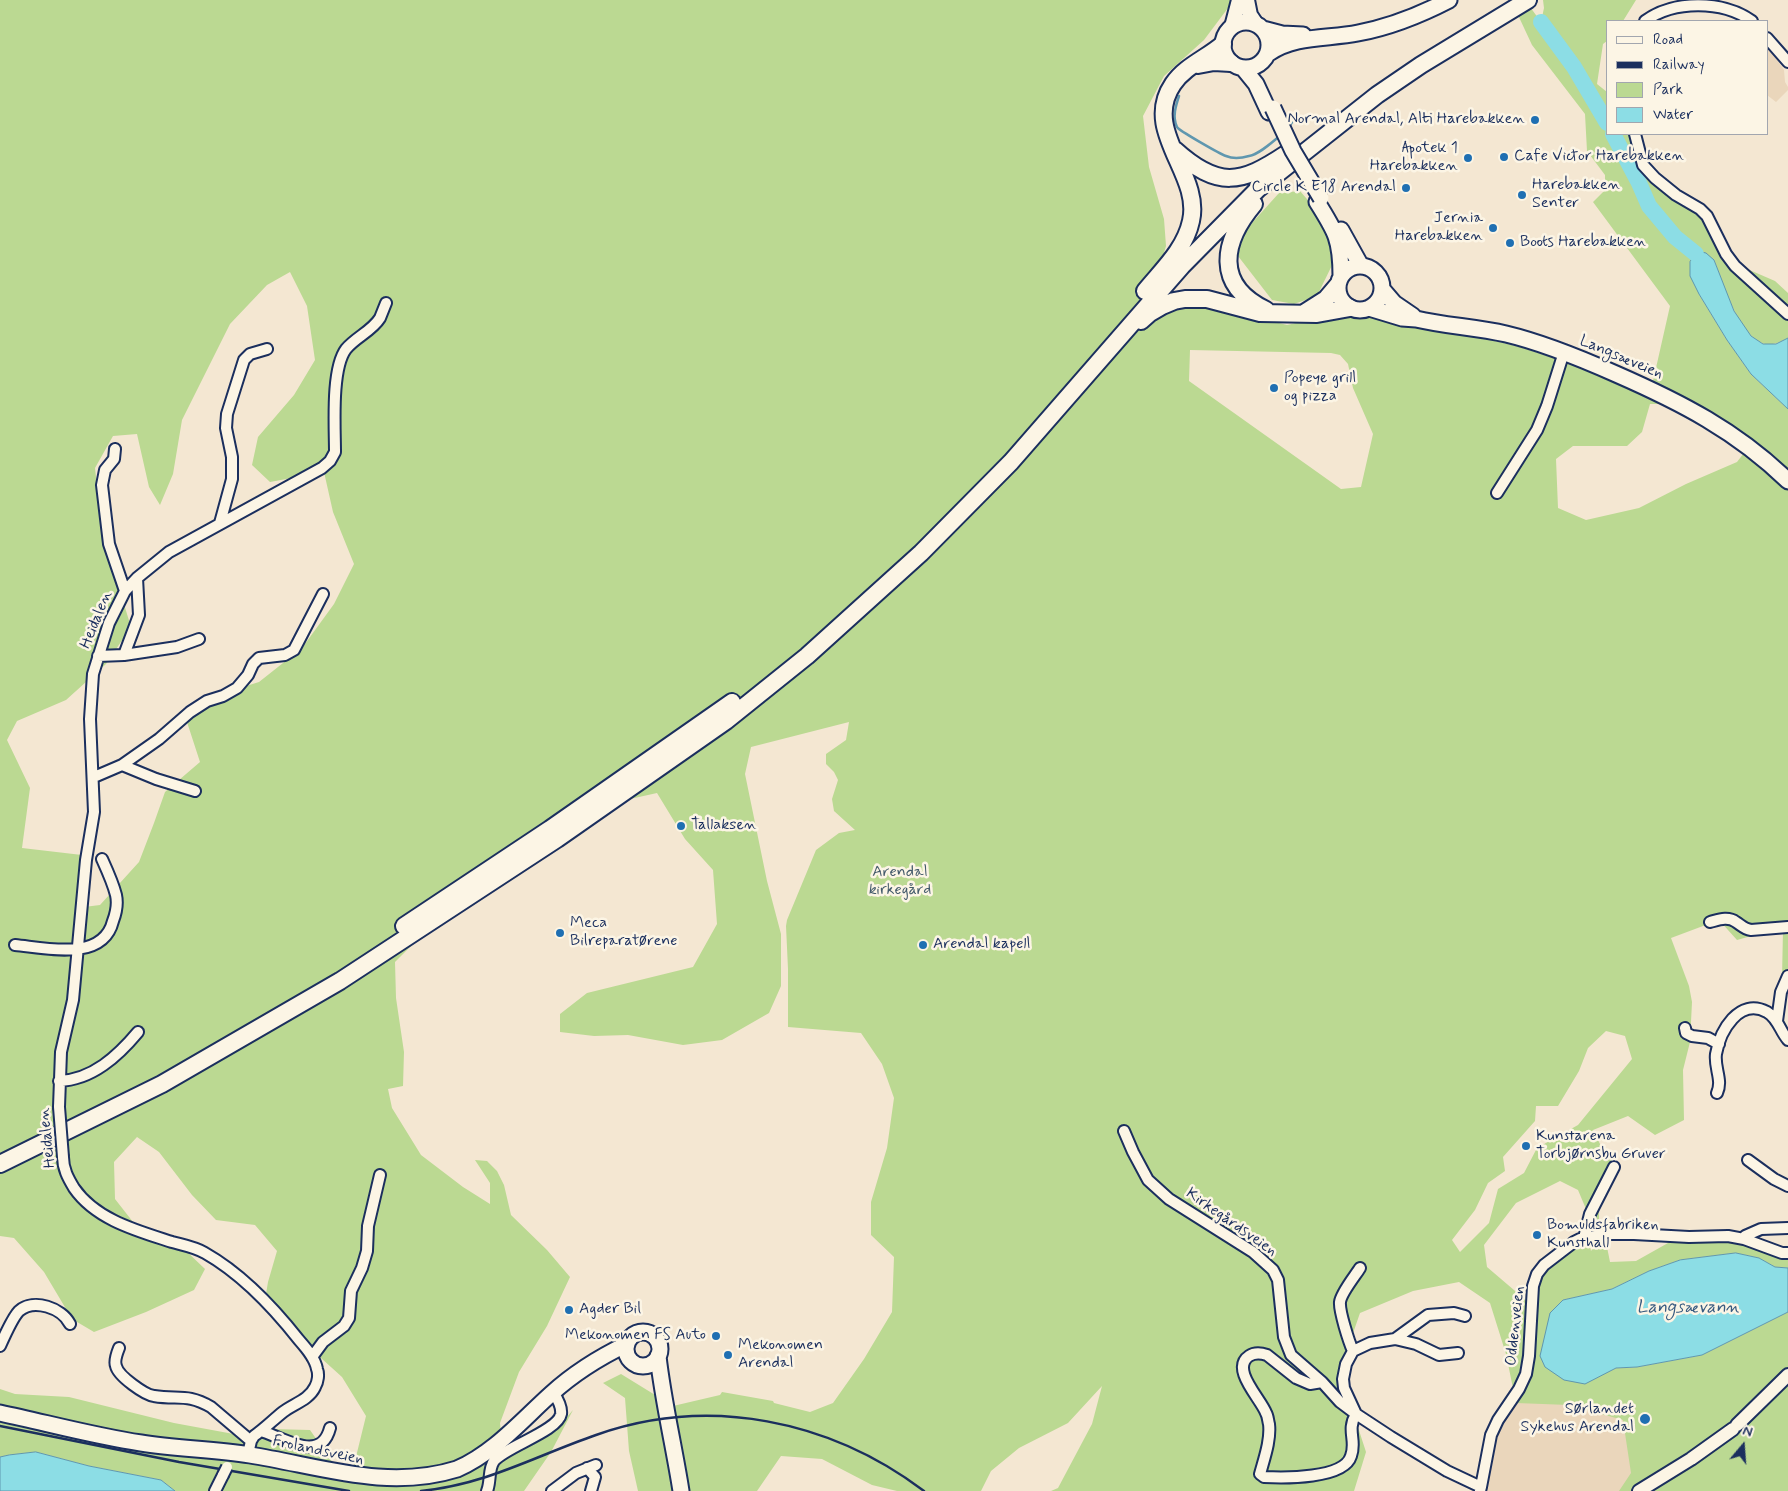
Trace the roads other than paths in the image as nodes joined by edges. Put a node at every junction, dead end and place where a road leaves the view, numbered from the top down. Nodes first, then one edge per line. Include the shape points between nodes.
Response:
1 (1239, 0) edge
2 (1247, 0) edge
3 (1439, 0) edge
4 (1449, 0) edge
5 (1514, 0) edge
6 (1528, 0) edge
7 (1497, 14) junction
8 (1646, 20) edge
9 (1750, 20) edge
10 (1260, 26) junction
11 (1232, 27) junction
12 (1768, 39) edge
13 (1223, 44) junction
14 (1266, 57) junction
15 (1788, 62) edge
16 (1237, 66) junction
17 (1191, 67) junction
18 (1271, 110) junction
19 (1634, 135) edge
20 (1310, 142) junction
21 (1173, 149) junction
22 (1319, 200) junction
23 (1361, 266) junction
24 (1339, 281) junction
25 (1382, 289) junction
26 (386, 303) dead end
27 (1132, 307) junction
28 (1350, 308) junction
29 (1369, 308) junction
30 (1273, 313) junction
31 (1304, 313) junction
32 (1788, 314) edge
33 (1416, 319) junction
34 (267, 349) dead end
35 (1564, 352) junction
36 (1091, 370) junction
37 (116, 450) dead end
38 (1788, 481) edge
39 (1497, 493) dead end
40 (220, 523) junction
41 (137, 578) junction
42 (125, 591) junction
43 (323, 594) dead end
44 (199, 639) dead end
45 (124, 655) junction
46 (98, 656) junction
47 (122, 765) junction
48 (94, 777) junction
49 (195, 791) dead end
50 (102, 859) dead end
51 (1710, 922) dead end
52 (1788, 927) edge
53 (14, 945) dead end
54 (78, 950) junction
55 (1788, 976) edge
56 (1777, 1021) junction
57 (1685, 1028) dead end
58 (138, 1032) dead end
59 (1788, 1040) edge
60 (1719, 1044) junction
61 (59, 1081) junction
62 (1717, 1093) dead end
63 (1124, 1131) dead end
64 (0, 1156) edge
65 (1748, 1160) dead end
66 (0, 1164) edge
67 (1614, 1167) dead end
68 (380, 1175) dead end
69 (1788, 1186) edge
70 (1788, 1228) edge
71 (1584, 1238) junction
72 (1744, 1239) junction
73 (1788, 1253) edge
74 (1360, 1268) dead end
75 (1465, 1316) dead end
76 (70, 1324) dead end
77 (3, 1330) edge
78 (1395, 1339) junction
79 (627, 1344) junction
80 (0, 1346) edge
81 (119, 1348) dead end
82 (1353, 1351) junction
83 (1458, 1352) dead end
84 (658, 1356) junction
85 (312, 1357) junction
86 (594, 1364) junction
87 (637, 1364) junction
88 (1788, 1375) edge
89 (1322, 1382) junction
90 (553, 1392) junction
91 (663, 1396) junction
92 (0, 1413) edge
93 (1356, 1414) junction
94 (330, 1428) dead end
95 (263, 1430) junction
96 (250, 1448) junction
97 (231, 1452) junction
98 (1480, 1489) edge
99 (215, 1491) edge
100 (487, 1491) edge
101 (552, 1491) edge
102 (591, 1491) edge
103 (681, 1491) edge
104 (1639, 1491) edge

1 - 11 main road
2 - 10 main road via 1250,15
3 - 10 main road via 1400,17 1358,29 1304,35 1282,34
4 - 14 main road via 1391,25 1298,41 1277,48
5 - 7 highway
6 - 7 highway
7 - 20 highway via 1373,88
8 - 9 street via 1670,6 1696,1 1723,5
10 - 11 main road via 1243,22
10 - 14 main road via 1270,42
11 - 13 main road
12 - 15 street
13 - 16 main road via 1224,54
13 - 17 highway
14 - 16 main road via 1255,67
14 - 18 main road via 1263,78
16 - 17 highway via 1214,62
16 - 18 main road via 1256,84
17 - 21 highway via 1172,86 1164,105 1164,124
18 - 22 main road, bridge
19 - 32 street via 1643,166 1676,195 1707,216 1735,266
20 - 21 highway via 1257,172 1236,178 1200,170
20 - 27 highway via 1227,210
20 - 30 highway via 1243,218 1230,244 1228,265 1235,285 1252,302
20 - 36 highway via 1211,235 1138,313
21 - 27 highway via 1192,196 1191,221 1181,247
22 - 23 main road
22 - 24 main road via 1338,238 1341,254
23 - 24 main road via 1350,268
23 - 25 main road via 1377,274
24 - 28 main road via 1340,299
24 - 31 highway via 1326,299
25 - 29 main road via 1378,301
25 - 33 main road, Langsæveien via 1394,303
26 - 40 street, Heidalen via 372,327 342,355 336,381 334,452 330,461
27 - 64 highway via 1004,456 926,535 801,648 721,711 550,829 289,1001 239,1031
28 - 29 main road
28 - 31 highway
29 - 33 main road, Langsæveien
30 - 31 highway
30 - 36 highway via 1260,313 1207,299 1174,301 1150,313
33 - 35 main road, Langsæveien via 1506,334
34 - 40 street via 250,354 244,360 227,414 232,479
35 - 38 main road, Langsæveien via 1661,394 1725,429
35 - 39 street via 1537,430
36 - 66 highway via 1010,462 921,553 807,656 726,721 556,839 340,981 162,1084
37 - 42 street via 114,459 105,470 102,485 109,544
40 - 41 street, Heidalen via 169,552
41 - 42 street, Heidalen
41 - 45 street via 139,615
42 - 46 street, Heidalen via 108,623
43 - 47 street via 294,650 285,655 259,658 237,688 190,712
44 - 45 street via 177,647
45 - 46 street
46 - 48 street, Heidalen via 93,674 90,719
47 - 48 street
47 - 49 street
48 - 54 street, Heidalen via 94,812
50 - 54 street via 117,903 110,933 104,940
51 - 52 street via 1734,920 1745,930
53 - 54 street
54 - 61 street, Heidalen
55 - 56 street via 1781,992
56 - 59 street
56 - 60 street via 1759,1009 1739,1012 1723,1031
57 - 60 street via 1686,1033 1692,1036 1708,1038
58 - 61 street via 90,1074
60 - 62 street via 1716,1060 1720,1082
61 - 85 street, Heidalen, bridge via 63,1164 67,1178 80,1196 120,1223 202,1251 217,1260 269,1305
63 - 89 street, Kirkegårdsveien via 1148,1180 1169,1198 1253,1252 1273,1270 1278,1280 1284,1337 1290,1356
65 - 69 street
67 - 71 street via 1590,1214
68 - 85 street via 368,1226 367,1251 351,1291 349,1318
70 - 72 street via 1761,1229
71 - 72 street, Oddenveien via 1634,1234
71 - 98 street, Oddenveien via 1574,1242 1537,1274 1533,1286 1526,1374 1491,1436
72 - 73 street, Oddenveien
74 - 82 street via 1340,1302
75 - 78 street via 1454,1313 1428,1315
76 - 77 street via 58,1311 34,1306 18,1312
77 - 80 street
78 - 82 street via 1370,1343
78 - 83 street via 1411,1342 1439,1355
79 - 84 main road via 635,1334 648,1333 658,1342
79 - 86 main road, Frolandsveien
79 - 87 main road via 627,1355
81 - 96 street, Frolandsveien via 115,1364 117,1370 140,1389 156,1397 184,1397 211,1406
82 - 93 street via 1343,1379
84 - 87 main road via 650,1364
84 - 91 main road
85 - 95 street, Heidalen via 318,1376 313,1391
86 - 87 main road, Frolandsveien
86 - 90 main road, Frolandsveien
87 - 91 main road
88 - 104 street via 1735,1427
89 - 93 street, Kirkegårdsveien
89 - 93 street via 1310,1384 1296,1378 1267,1355 1254,1353 1246,1358 1243,1372 1267,1414 1269,1427 1260,1474 1296,1478 1342,1467 1352,1455 1351,1423
90 - 96 main road, Frolandsveien via 473,1461 415,1481 362,1479
90 - 100 street via 560,1417 494,1461
91 - 103 main road
92 - 97 main road, Frolandsveien via 142,1443
93 - 98 street, Kirkegårdsveien
94 - 95 street via 324,1442 309,1447
95 - 96 street, Heidalen via 254,1436
96 - 97 main road, Frolandsveien
97 - 99 street
101 - 102 street via 576,1473 592,1466 595,1477

